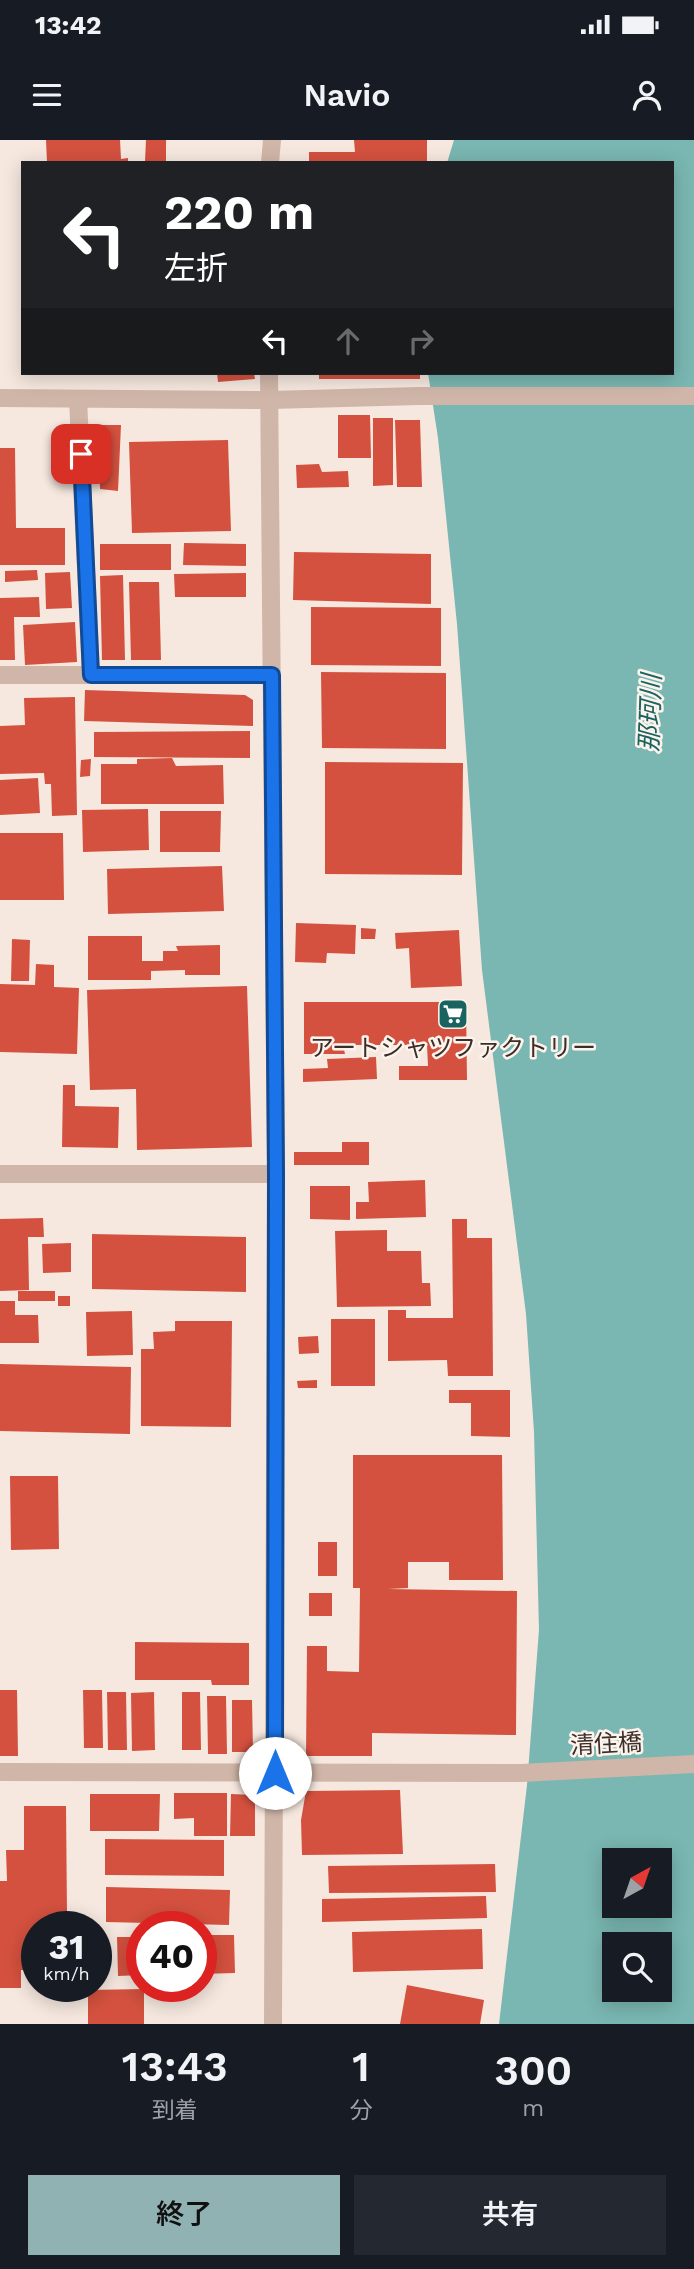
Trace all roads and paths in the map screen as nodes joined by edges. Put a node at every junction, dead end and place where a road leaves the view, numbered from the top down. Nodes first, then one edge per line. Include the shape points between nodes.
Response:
1 (272, 140) edge
2 (270, 161) edge
3 (269, 375) edge
4 (694, 396) edge
5 (0, 398) edge
6 (78, 398) junction
7 (270, 400) junction
8 (0, 674) edge
9 (91, 675) junction
10 (272, 675) junction
11 (0, 1174) edge
12 (276, 1174) junction
13 (694, 1764) edge
14 (0, 1772) edge
15 (275, 1773) junction
16 (273, 2024) edge

1 - 2 street
3 - 7 street
4 - 7 street
5 - 6 street
6 - 7 street
6 - 9 street
7 - 10 street
8 - 9 street
9 - 10 street
10 - 12 street
11 - 12 street
12 - 15 street
13 - 15 street, 清住橋 via 521,1773
14 - 15 street, 清住橋
15 - 16 street

